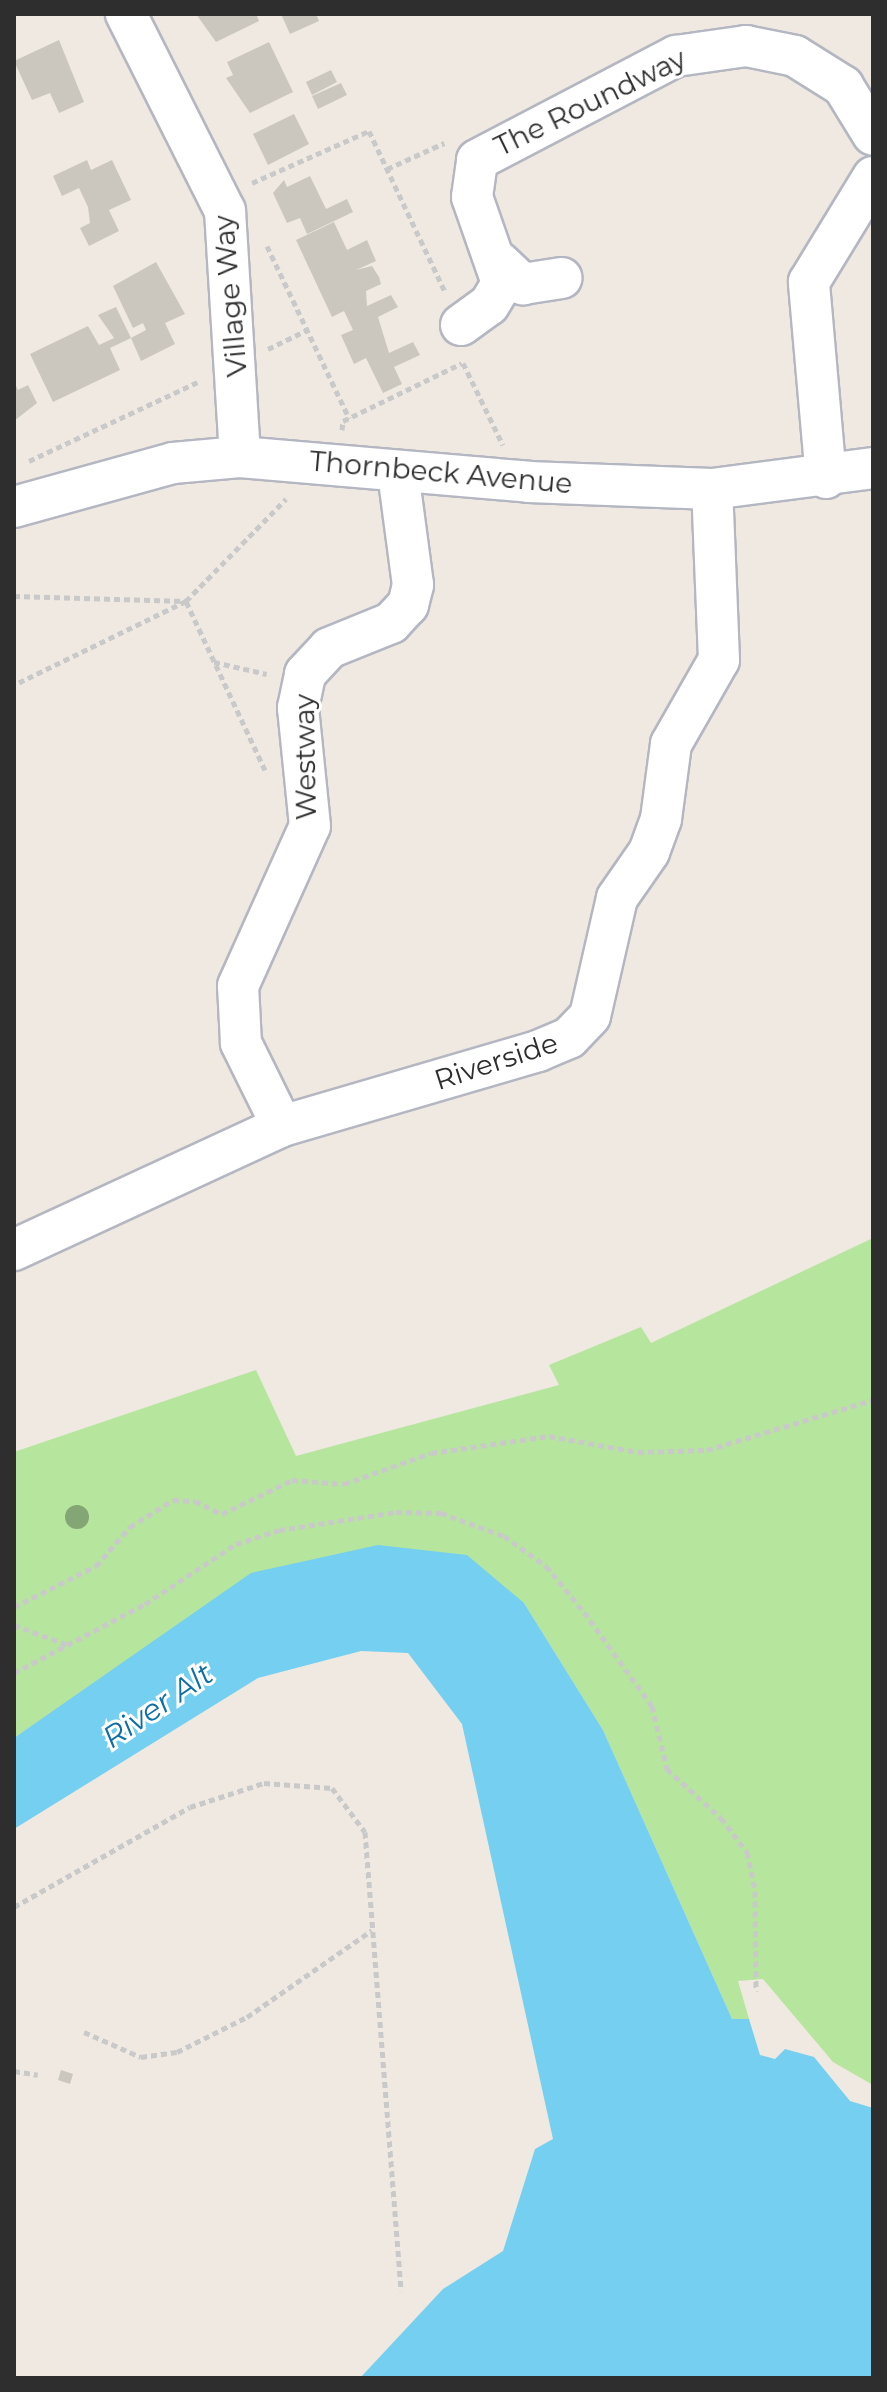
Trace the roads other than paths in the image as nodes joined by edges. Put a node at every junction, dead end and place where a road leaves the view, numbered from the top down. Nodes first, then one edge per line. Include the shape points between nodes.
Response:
1 (126, 14) edge
2 (873, 135) edge
3 (873, 177) edge
4 (499, 262) junction
5 (562, 278) dead end
6 (462, 344) road end
7 (240, 457) junction
8 (873, 468) edge
9 (398, 472) junction
10 (826, 478) junction
11 (712, 489) junction
12 (14, 507) edge
13 (282, 1126) junction
14 (14, 1250) edge

1 - 7 street, Village Way via 225,211
2 - 4 street, The Roundway via 843,86 795,56 746,46 676,56 477,160 472,197
3 - 10 street via 809,282
4 - 5 street via 523,284
4 - 6 street via 496,297
7 - 9 street, Thornbeck Avenue
7 - 12 street, Thornbeck Avenue via 173,463
8 - 10 street, Thornbeck Avenue
9 - 11 street, Thornbeck Avenue
9 - 13 street, Westway via 413,585 408,605 391,623 315,658 303,682 298,708 310,826 237,1001 241,1043
10 - 11 street, Thornbeck Avenue
11 - 13 street, Riverside via 719,660 671,744 661,819 649,852 617,898 590,1016 569,1038 538,1051
13 - 14 street, Riverside

